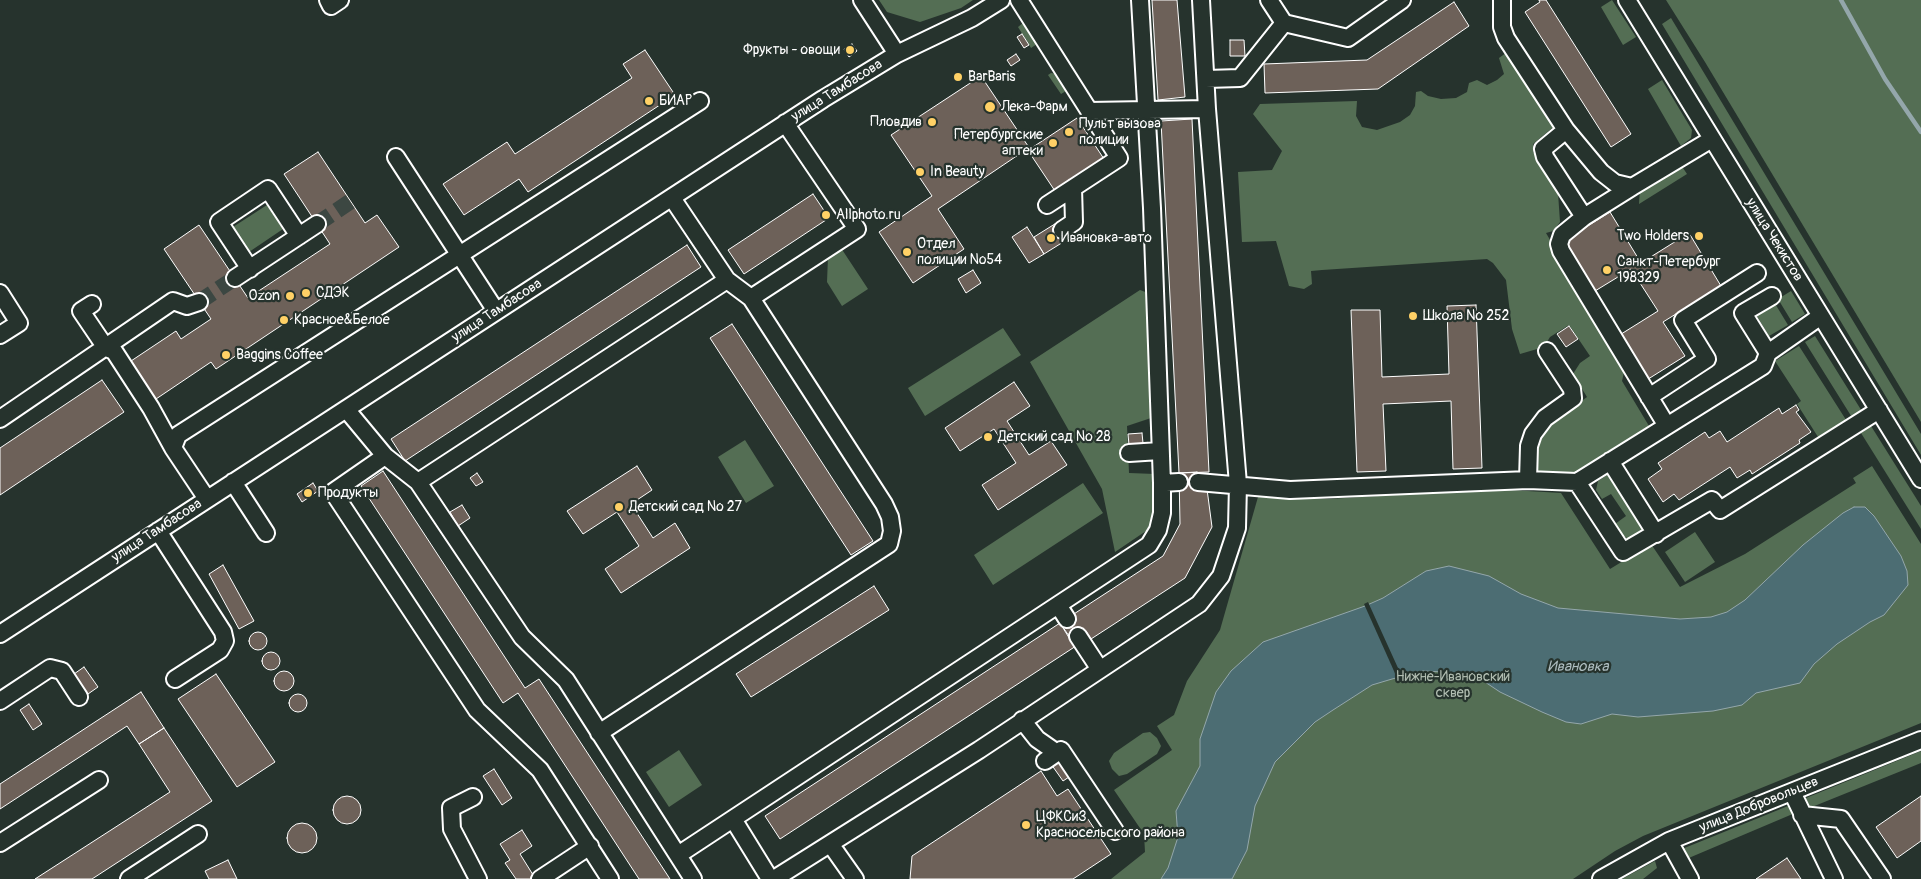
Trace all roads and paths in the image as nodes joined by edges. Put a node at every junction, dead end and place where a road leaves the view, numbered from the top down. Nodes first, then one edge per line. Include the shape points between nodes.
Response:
1 (328, 0) edge
2 (340, 0) edge
3 (862, 0) edge
4 (1001, 0) edge
5 (1019, 0) edge
6 (1140, 0) edge
7 (1201, 0) edge
8 (1269, 0) edge
9 (1402, 0) edge
10 (1502, 0) edge
11 (1628, 0) edge
12 (1284, 23) junction
13 (897, 54) junction
14 (1206, 79) junction
15 (700, 101) dead end
16 (1207, 109) junction
17 (1148, 110) junction
18 (1089, 111) junction
19 (786, 123) junction
20 (1566, 130) junction
21 (1712, 139) junction
22 (396, 157) dead end
23 (1632, 187) junction
24 (1074, 188) junction
25 (672, 198) junction
26 (1047, 205) dead end
27 (1584, 217) junction
28 (317, 224) tunnel mouth
29 (1062, 230) dead end
30 (299, 236) junction
31 (459, 254) junction
32 (250, 269) junction
33 (1757, 273) dead end
34 (235, 278) tunnel mouth
35 (727, 280) junction
36 (0, 293) edge
37 (1772, 296) dead end
38 (751, 298) junction
39 (199, 302) tunnel mouth
40 (92, 304) dead end
41 (496, 311) junction
42 (1822, 316) junction
43 (0, 336) edge
44 (106, 348) junction
45 (1547, 351) dead end
46 (1768, 353) junction
47 (1649, 397) junction
48 (346, 409) junction
49 (1879, 410) junction
50 (0, 419) edge
51 (1667, 426) junction
52 (173, 448) junction
53 (1160, 451) junction
54 (1129, 453) dead end
55 (385, 456) junction
56 (1610, 461) junction
57 (1921, 479) edge
58 (1528, 480) junction
59 (233, 482) junction
60 (418, 482) junction
61 (1180, 482) dead end
62 (1198, 482) dead end
63 (1576, 482) junction
64 (1162, 483) junction
65 (1238, 484) junction
66 (207, 499) junction
67 (158, 531) junction
68 (266, 533) dead end
69 (1656, 534) junction
70 (1058, 605) junction
71 (1066, 619) dead end
72 (0, 634) edge
73 (1078, 636) dead end
74 (1100, 668) junction
75 (175, 679) dead end
76 (78, 697) dead end
77 (0, 701) edge
78 (1022, 720) junction
79 (599, 733) junction
80 (1921, 740) edge
81 (99, 780) dead end
82 (1792, 792) junction
83 (473, 797) dead end
84 (1802, 814) junction
85 (733, 819) junction
86 (1115, 831) dead end
87 (198, 834) dead end
88 (1670, 841) junction
89 (0, 842) edge
90 (831, 845) junction
91 (590, 846) junction
92 (678, 855) junction
93 (129, 879) edge
94 (478, 879) edge
95 (540, 879) edge
96 (610, 879) edge
97 (693, 879) edge
98 (770, 879) edge
99 (774, 879) edge
100 (855, 879) edge
101 (1601, 879) edge
102 (1690, 879) edge
103 (1834, 879) edge
104 (1882, 879) edge

1 - 2 street via 331,6
3 - 13 street
4 - 13 street, улица Тамбасова via 972,18
5 - 18 street
6 - 17 street
7 - 14 street
8 - 12 street
9 - 12 street via 1348,38
10 - 20 street via 1502,27 1506,38
11 - 21 street, улица Чекистов
12 - 14 street via 1240,78
13 - 19 street, улица Тамбасова
14 - 16 street
15 - 31 street
16 - 17 street
16 - 65 street
17 - 18 street
17 - 53 street
18 - 24 street via 1119,158
19 - 25 street, улица Тамбасова
19 - 38 street via 856,229
20 - 23 street via 1602,172 1616,184
20 - 27 street via 1543,149 1544,157
21 - 23 street
21 - 42 street, улица Чекистов
22 - 31 street
23 - 27 street
24 - 26 street
24 - 29 street via 1074,222
25 - 35 street
25 - 41 street, улица Тамбасова
27 - 47 street via 1562,235 1561,251
28 - 30 street
30 - 32 street
30 - 32 street via 268,189 251,200 219,222
31 - 41 street
31 - 52 street via 178,435
32 - 34 street
33 - 47 street via 1683,320 1707,359
35 - 38 street
35 - 60 street
36 - 43 street via 19,323
37 - 46 street via 1744,313
38 - 79 street via 884,504 892,531 889,544
39 - 44 street via 188,306 173,301
40 - 44 street via 81,311
41 - 48 street, улица Тамбасова
42 - 46 street
42 - 49 street, улица Чекистов
44 - 50 street
44 - 52 street via 114,351
45 - 58 street via 1572,390 1573,398 1545,418 1533,434
46 - 51 street via 1763,366
47 - 51 street
48 - 55 street
48 - 59 street, улица Тамбасова
49 - 57 street, улица Чекистов
49 - 69 street via 1720,510 1712,500
51 - 56 street
52 - 66 street
53 - 54 street
53 - 64 street
55 - 60 street
55 - 91 street via 333,492 477,710 540,770
56 - 63 street
56 - 69 street
58 - 63 street
58 - 65 street via 1290,490
59 - 66 street, улица Тамбасова
59 - 68 street
60 - 79 street via 522,637 566,680
61 - 64 street
62 - 65 street
63 - 69 street via 1623,552
64 - 70 street via 1162,513 1158,530 1149,545
65 - 74 street via 1237,528 1221,576 1199,604
66 - 67 street, улица Тамбасова
67 - 72 street, улица Тамбасова
67 - 75 street via 223,632 225,641 220,650
70 - 71 street
70 - 85 street
73 - 74 street
74 - 78 street
76 - 77 street via 62,671 50,668
78 - 86 street via 1051,757 1062,750
78 - 90 street
79 - 92 street
80 - 82 street, улица Добровольцев
81 - 89 street
82 - 84 street
82 - 88 street, улица Добровольцев
83 - 94 street via 451,808 452,829
84 - 103 street
84 - 104 street via 1841,820
85 - 92 street
85 - 98 street
87 - 93 street
88 - 101 street, улица Добровольцев
88 - 102 street
90 - 99 street
90 - 100 street
91 - 95 street
91 - 96 street
92 - 97 street

